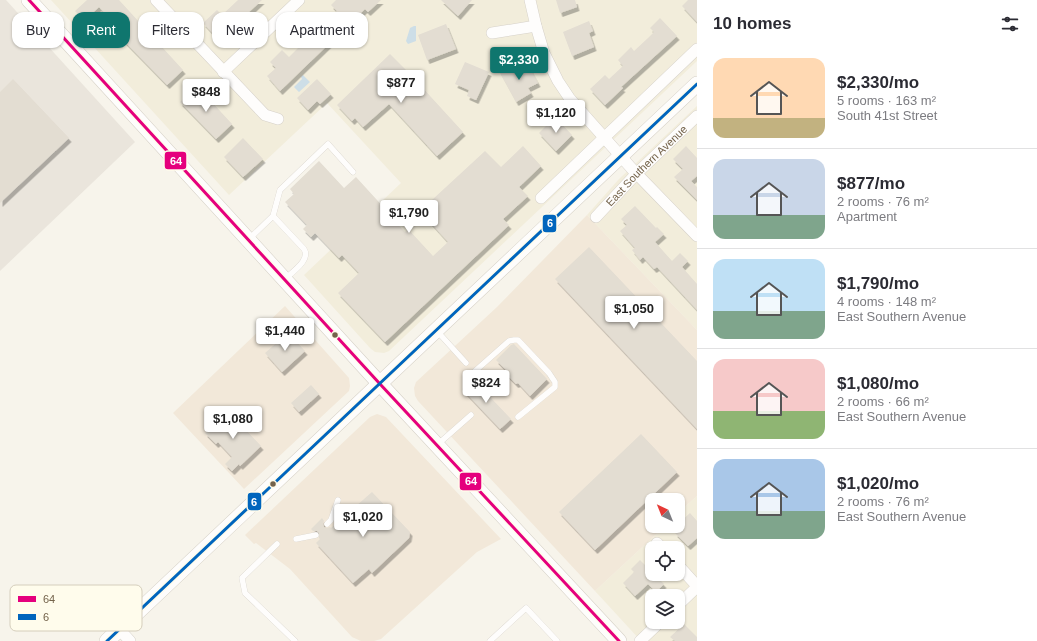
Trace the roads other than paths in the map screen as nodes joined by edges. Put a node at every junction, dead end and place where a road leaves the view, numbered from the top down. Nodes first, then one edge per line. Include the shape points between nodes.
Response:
1 (29, 0) edge
2 (156, 0) edge
3 (299, 0) edge
4 (530, 0) edge
5 (536, 26) junction
6 (492, 33) dead end
7 (697, 49) edge
8 (223, 72) junction
9 (697, 84) edge
10 (697, 116) edge
11 (278, 119) dead end
12 (605, 137) junction
13 (621, 156) junction
14 (353, 172) dead end
15 (637, 173) junction
16 (540, 198) dead end
17 (273, 216) junction
18 (596, 217) dead end
19 (697, 236) edge
20 (248, 240) junction
21 (284, 279) junction
22 (437, 330) junction
23 (466, 363) dead end
24 (474, 372) dead end
25 (380, 384) junction
26 (471, 415) dead end
27 (518, 417) dead end
28 (437, 446) junction
29 (338, 500) dead end
30 (327, 524) dead end
31 (316, 535) dead end
32 (296, 539) dead end
33 (277, 544) dead end
34 (685, 573) edge
35 (697, 586) edge
36 (685, 598) edge
37 (142, 607) edge
38 (653, 629) edge
39 (117, 631) edge
40 (121, 631) edge
41 (107, 641) edge
42 (130, 641) edge
43 (295, 641) edge
44 (490, 641) edge
45 (557, 641) edge
46 (618, 641) edge
47 (640, 641) edge

1 - 20 main road
2 - 8 street
3 - 8 street
4 - 5 street
5 - 6 street
5 - 12 street via 544,53 558,81 570,99
7 - 12 street
8 - 11 street via 264,115
9 - 13 main road, East Southern Avenue
10 - 15 street, East Southern Avenue
12 - 13 street
12 - 16 street
13 - 15 street
13 - 22 main road, East Southern Avenue
14 - 17 lane via 328,144 280,190
15 - 18 street, East Southern Avenue
15 - 19 street
17 - 20 lane
17 - 21 lane via 306,253 305,259
20 - 21 main road
21 - 25 main road
22 - 23 lane
22 - 25 main road, East Southern Avenue
24 - 27 lane via 509,341 518,340 549,373 555,387
25 - 28 main road
25 - 37 main road, East Southern Avenue
26 - 28 lane
28 - 46 main road
29 - 30 lane
31 - 32 lane
33 - 43 lane via 242,578 244,593
34 - 35 street
35 - 36 street
38 - 47 street
39 - 41 main road, East Southern Avenue
40 - 42 street
44 - 45 lane via 526,608

